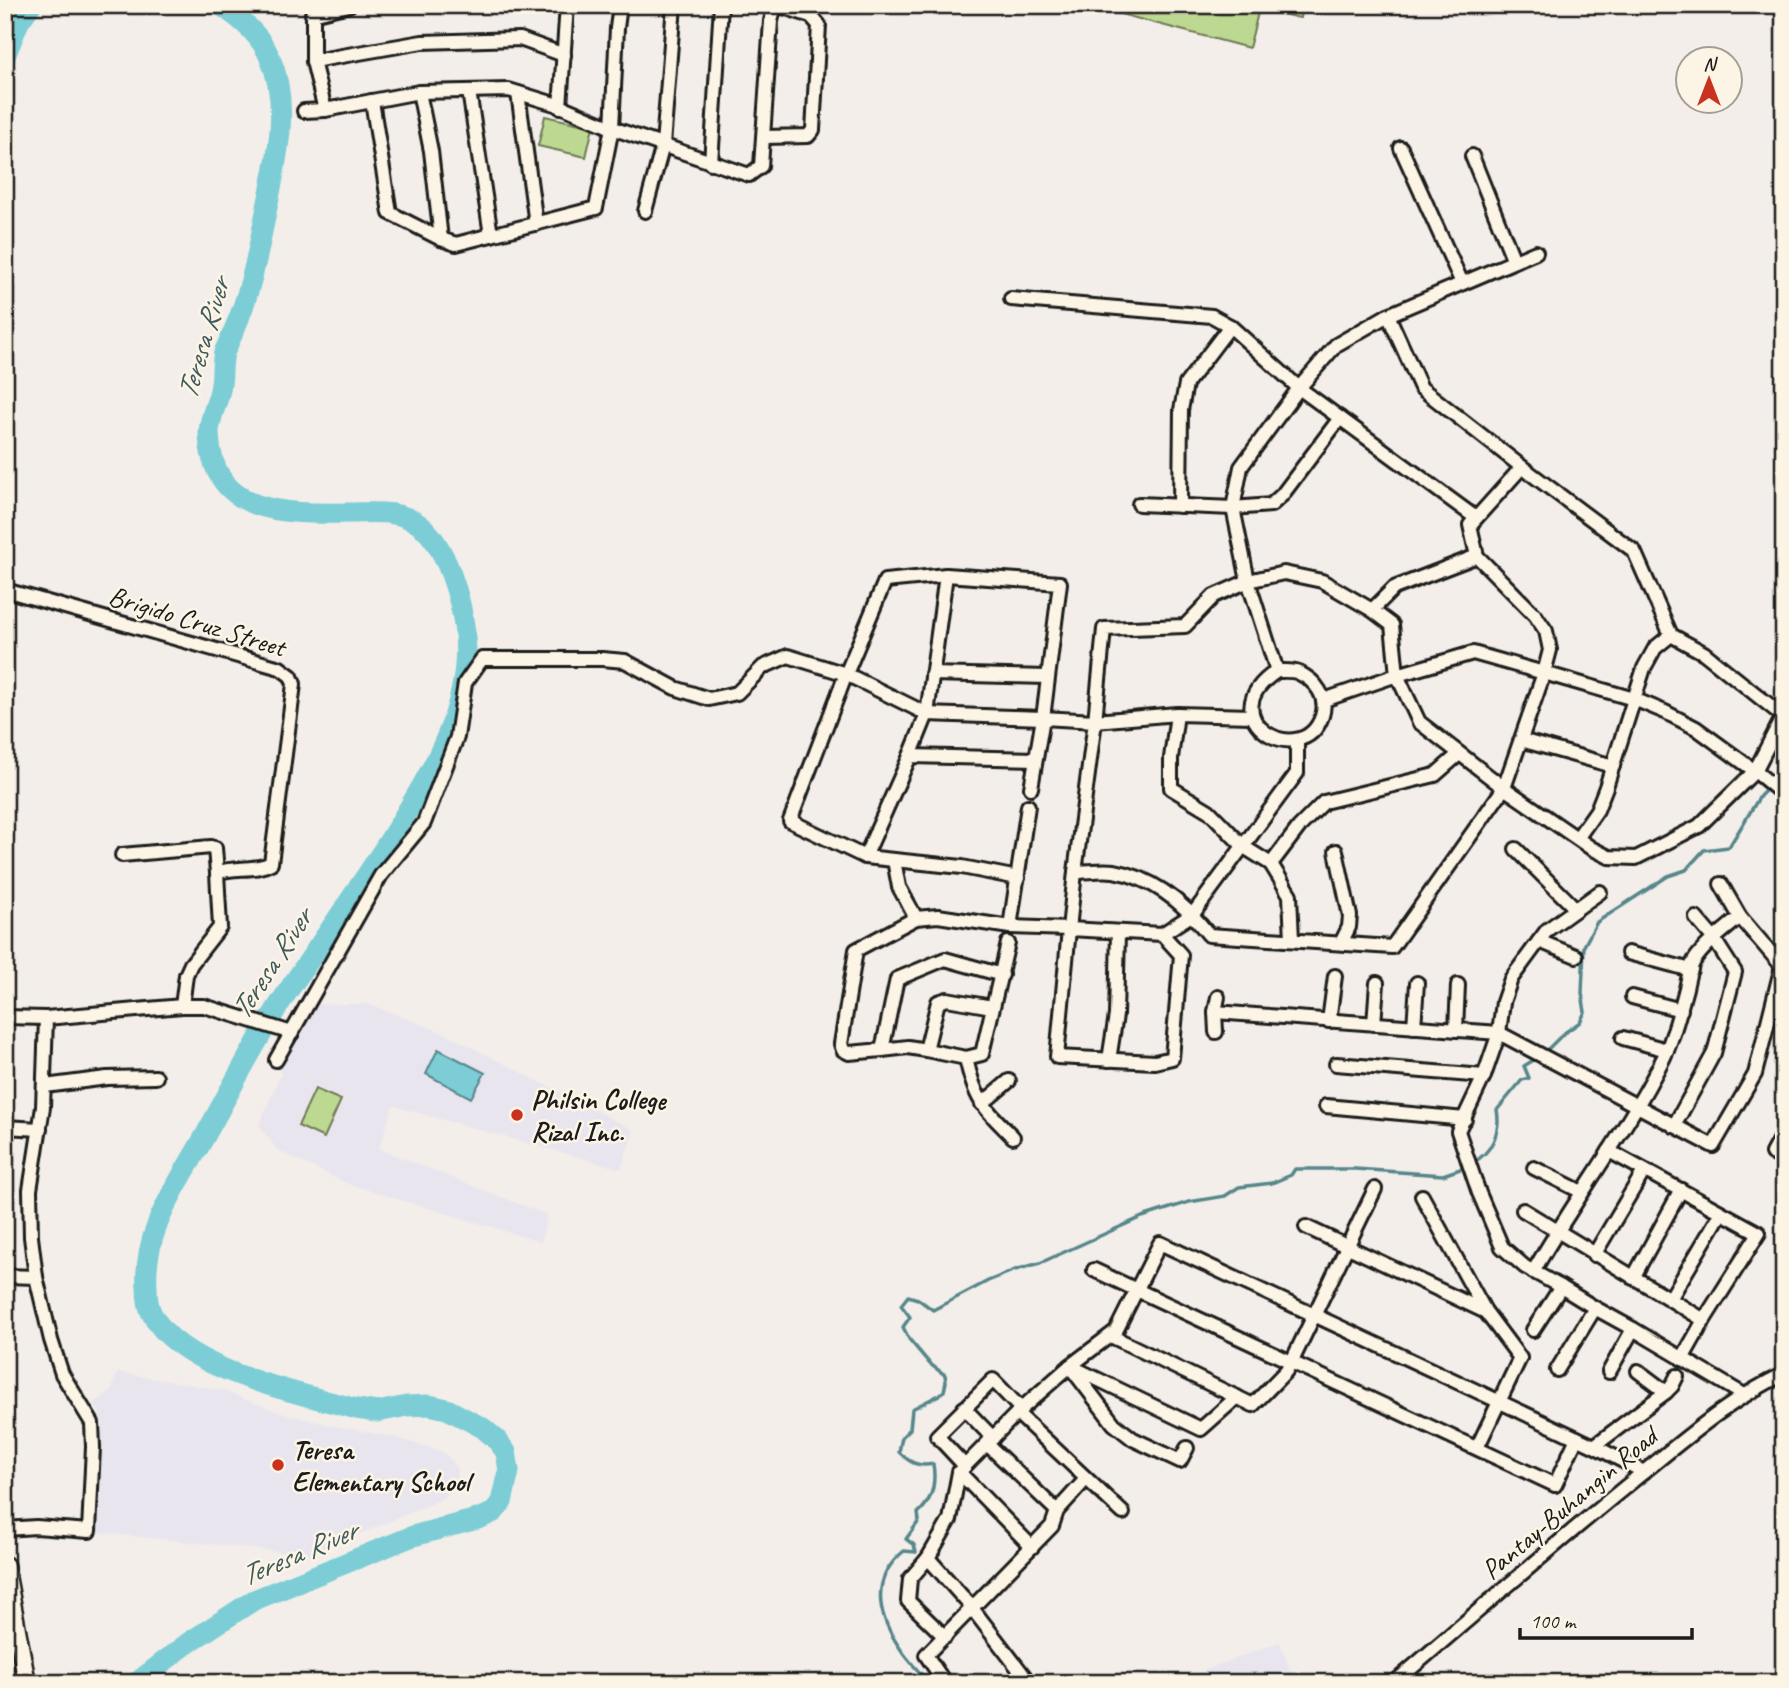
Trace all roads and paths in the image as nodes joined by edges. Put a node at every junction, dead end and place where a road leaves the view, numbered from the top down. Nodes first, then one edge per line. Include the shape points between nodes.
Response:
1 (349, 5) edge
2 (567, 5) edge
3 (620, 5) edge
4 (674, 5) edge
5 (721, 5) edge
6 (776, 5) edge
7 (313, 10) edge
8 (564, 55) junction
9 (313, 61) junction
10 (469, 90) junction
11 (419, 92) junction
12 (518, 93) junction
13 (372, 101) junction
14 (560, 107) junction
15 (325, 110) junction
16 (304, 111) dead end
17 (612, 128) junction
18 (764, 137) junction
19 (663, 145) junction
20 (1401, 148) dead end
21 (1472, 156) dead end
22 (711, 163) junction
23 (645, 211) dead end
24 (536, 224) junction
25 (491, 234) junction
26 (441, 239) junction
27 (1536, 252) dead end
28 (1514, 261) junction
29 (1462, 283) junction
30 (1012, 299) dead end
31 (1388, 315) junction
32 (1230, 326) junction
33 (1299, 388) junction
34 (1340, 418) junction
35 (1522, 467) junction
36 (1139, 504) dead end
37 (1180, 506) junction
38 (1233, 508) junction
39 (1476, 518) junction
40 (1478, 556) junction
41 (946, 575) junction
42 (1248, 581) junction
43 (5, 590) edge
44 (1372, 610) junction
45 (1671, 635) junction
46 (1277, 671) junction
47 (1544, 673) junction
48 (846, 674) junction
49 (932, 674) junction
50 (1397, 675) junction
51 (1048, 677) junction
52 (1634, 699) junction
53 (1324, 700) junction
54 (927, 714) junction
55 (1177, 714) junction
56 (1252, 716) junction
57 (1043, 718) junction
58 (1095, 721) junction
59 (1297, 740) junction
60 (1521, 740) junction
61 (1458, 754) junction
62 (910, 756) junction
63 (1035, 759) junction
64 (1614, 766) junction
65 (1759, 775) junction
66 (1031, 788) dead end
67 (1504, 788) junction
68 (1784, 795) edge
69 (1028, 806) dead end
70 (1578, 837) junction
71 (1244, 846) junction
72 (1516, 849) dead end
73 (1336, 851) dead end
74 (122, 855) dead end
75 (865, 857) junction
76 (894, 860) junction
77 (1271, 864) junction
78 (1075, 872) junction
79 (217, 873) junction
80 (1018, 878) junction
81 (1721, 884) dead end
82 (1600, 892) dead end
83 (1576, 909) junction
84 (1193, 914) junction
85 (1741, 917) junction
86 (916, 918) junction
87 (1696, 918) dead end
88 (1010, 927) junction
89 (1069, 929) junction
90 (1118, 933) junction
91 (1162, 934) junction
92 (1714, 939) junction
93 (1292, 940) junction
94 (1539, 941) junction
95 (1008, 943) dead end
96 (1342, 943) junction
97 (1629, 953) dead end
98 (1576, 956) dead end
99 (1691, 970) junction
100 (1002, 975) junction
101 (1335, 976) dead end
102 (1377, 983) dead end
103 (1417, 983) dead end
104 (1458, 985) dead end
105 (1218, 997) dead end
106 (1632, 997) dead end
107 (182, 1006) junction
108 (992, 1007) junction
109 (1681, 1010) junction
110 (1215, 1012) junction
111 (5, 1017) edge
112 (46, 1018) junction
113 (1329, 1021) junction
114 (1374, 1024) junction
115 (1415, 1027) junction
116 (1457, 1030) junction
117 (286, 1032) junction
118 (1216, 1032) dead end
119 (1499, 1033) junction
120 (1623, 1038) dead end
121 (882, 1050) junction
122 (926, 1050) junction
123 (1667, 1050) junction
124 (967, 1058) junction
125 (276, 1060) dead end
126 (1109, 1060) junction
127 (1336, 1064) dead end
128 (1484, 1076) junction
129 (156, 1077) dead end
130 (1009, 1081) dead end
131 (45, 1086) junction
132 (982, 1104) junction
133 (1326, 1106) dead end
134 (1636, 1106) junction
135 (1465, 1119) junction
136 (1674, 1126) junction
137 (5, 1127) edge
138 (40, 1129) junction
139 (1784, 1131) edge
140 (1013, 1137) dead end
141 (1609, 1152) junction
142 (1784, 1160) edge
143 (1535, 1168) dead end
144 (1644, 1171) junction
145 (1375, 1189) dead end
146 (1681, 1190) junction
147 (1582, 1192) junction
148 (1422, 1196) dead end
149 (1523, 1210) dead end
150 (1721, 1213) junction
151 (1306, 1227) dead end
152 (1558, 1230) junction
153 (1347, 1247) junction
154 (1594, 1255) junction
155 (1094, 1270) dead end
156 (1533, 1272) junction
157 (5, 1276) edge
158 (36, 1277) junction
159 (1633, 1278) junction
160 (1560, 1287) junction
161 (1137, 1290) junction
162 (1670, 1299) junction
163 (1595, 1308) junction
164 (1485, 1311) junction
165 (1314, 1316) junction
166 (1704, 1320) junction
167 (1633, 1329) junction
168 (1533, 1330) dead end
169 (1111, 1336) junction
170 (1682, 1359) junction
171 (1292, 1361) junction
172 (1070, 1366) junction
173 (1557, 1370) dead end
174 (1638, 1371) dead end
175 (1609, 1372) dead end
176 (1784, 1374) edge
177 (1677, 1376) dead end
178 (1666, 1392) junction
179 (1744, 1395) junction
180 (1237, 1397) junction
181 (1499, 1403) junction
182 (964, 1408) junction
183 (1019, 1411) junction
184 (1577, 1438) junction
185 (990, 1441) junction
186 (1594, 1446) junction
187 (1187, 1448) dead end
188 (1477, 1448) junction
189 (962, 1469) junction
190 (1644, 1472) junction
191 (1086, 1479) junction
192 (1056, 1511) junction
193 (1123, 1513) dead end
194 (5, 1529) edge
195 (1032, 1547) junction
196 (928, 1558) junction
197 (5, 1565) edge
198 (972, 1609) junction
199 (945, 1637) junction
200 (27, 1683) edge
201 (945, 1683) edge
202 (1019, 1683) edge
203 (1394, 1683) edge

1 - 7 street
2 - 8 street
3 - 17 street
4 - 19 street
5 - 22 street
6 - 18 street via 771,21
6 - 18 street via 811,16 819,25 813,130 808,136
7 - 9 street
8 - 9 street via 520,39 422,41
8 - 14 street
9 - 15 street
10 - 11 street
10 - 12 street
10 - 25 street
11 - 13 street
11 - 26 street
12 - 14 street
12 - 24 street
13 - 15 street
13 - 26 street via 390,213
14 - 17 street
15 - 16 street
17 - 19 street
17 - 24 street via 596,208
18 - 22 street via 761,166 749,175
19 - 22 street
19 - 23 street
20 - 29 street
21 - 28 street
24 - 25 street
25 - 26 street via 456,244
27 - 28 street
28 - 29 street
29 - 31 street
30 - 32 street via 1212,316
31 - 33 street via 1336,345
31 - 35 street via 1421,388
32 - 33 street
32 - 37 street via 1186,384 1181,410
33 - 34 street
33 - 38 street via 1241,467
34 - 38 street via 1282,495 1270,505
34 - 39 street
35 - 39 street
35 - 45 street via 1634,551
36 - 37 street
37 - 38 street
38 - 42 street
39 - 40 street via 1470,525
40 - 44 street via 1394,588
40 - 47 street via 1546,631 1550,650
41 - 48 street via 885,581
41 - 49 street
41 - 51 street via 1060,583
42 - 44 street via 1284,573 1322,581
42 - 46 street
42 - 58 street via 1214,596 1185,626 1104,629
43 - 79 street, Brigido Cruz Street via 281,668 291,676 294,691 271,863
44 - 50 street via 1392,625
45 - 52 street via 1644,668
45 - 65 street via 1704,653 1783,716
46 - 53 street via 1297,672 1316,685
46 - 56 street via 1262,681 1253,696
47 - 50 street via 1473,653
47 - 52 street
47 - 60 street
48 - 54 street
48 - 75 street via 790,821
48 - 117 street via 788,656 763,667 737,693 709,699 675,688 625,661 482,659 466,682 457,737 424,823 381,875
49 - 51 street
49 - 54 street
50 - 53 street
50 - 61 street via 1419,722
51 - 57 street
52 - 64 street
52 - 65 street via 1696,728
53 - 59 street via 1313,731
54 - 57 street
54 - 62 street
55 - 56 street
55 - 58 street
55 - 71 street via 1171,788 1209,811
56 - 59 street via 1262,732
57 - 58 street
57 - 63 street
58 - 78 street
59 - 71 street via 1297,773
60 - 64 street
60 - 67 street
61 - 67 street
61 - 77 street via 1436,775 1324,803
62 - 63 street
62 - 75 street
63 - 66 street
64 - 70 street via 1597,810
65 - 68 street
65 - 70 street via 1699,826 1636,858 1609,857
67 - 70 street
67 - 96 street via 1392,947
69 - 80 street
71 - 77 street
71 - 84 street
72 - 83 street
73 - 96 street via 1350,916
74 - 79 street via 211,847 215,848
75 - 76 street
76 - 80 street
76 - 86 street via 899,887
77 - 93 street via 1290,895
78 - 84 street via 1112,870 1150,881
78 - 89 street
79 - 107 street via 220,927 191,964
80 - 88 street
81 - 85 street
82 - 83 street
83 - 94 street
84 - 91 street
84 - 93 street via 1209,935
85 - 92 street
85 - 136 street via 1782,966 1755,1074 1713,1146
86 - 88 street via 938,916
86 - 121 street via 856,950 841,1044 849,1053
87 - 92 street
88 - 89 street
89 - 90 street
89 - 126 street via 1057,1058
90 - 91 street
90 - 126 street via 1116,1015
91 - 126 street via 1181,956 1172,1058
92 - 99 street
92 - 136 street via 1735,972 1714,1053
93 - 96 street
94 - 98 street
94 - 119 street via 1511,979
95 - 100 street
97 - 99 street
99 - 109 street
100 - 108 street
100 - 121 street via 945,959 897,979
101 - 113 street
102 - 114 street
103 - 115 street
104 - 116 street
105 - 110 street
106 - 109 street
107 - 112 street
107 - 117 street via 205,1006
108 - 122 street via 947,999 938,1002
108 - 124 street via 982,1054
109 - 123 street
110 - 113 street
110 - 118 street
111 - 112 street
112 - 131 street
113 - 114 street
114 - 115 street
115 - 116 street
116 - 119 street
117 - 125 street
119 - 128 street
119 - 134 street
120 - 123 street
121 - 122 street
122 - 124 street
123 - 134 street
124 - 132 street
127 - 128 street
128 - 135 street
129 - 131 street
130 - 132 street
131 - 138 street
132 - 140 street
133 - 135 street
134 - 136 street
134 - 141 street
135 - 156 street via 1458,1131 1502,1247
137 - 138 street
138 - 158 street via 30,1190
139 - 142 street via 1772,1153
141 - 144 street
141 - 147 street
143 - 147 street
144 - 146 street
144 - 154 street
145 - 153 street
146 - 150 street
146 - 159 street
147 - 152 street
148 - 164 street
149 - 152 street
150 - 162 street
150 - 166 street via 1759,1233
151 - 153 street
152 - 154 street
152 - 156 street
153 - 164 street
153 - 165 street
154 - 159 street
155 - 161 street
156 - 160 street
157 - 158 street
158 - 194 street via 62,1374 92,1423 89,1531
159 - 162 street
160 - 163 street
160 - 168 street
161 - 165 street via 1160,1243
161 - 169 street
161 - 171 street
162 - 166 street
163 - 167 street
163 - 173 street
164 - 181 street via 1520,1358
165 - 171 street
165 - 181 street
166 - 170 street
167 - 170 street
167 - 175 street
169 - 172 street
169 - 180 street
170 - 179 street
171 - 180 street via 1253,1405
171 - 188 street
172 - 180 street via 1201,1429
172 - 183 street
172 - 187 street via 1114,1424 1133,1440 1180,1461
174 - 178 street
176 - 179 street, Pantay-Buhangin Road
177 - 178 street
178 - 186 street
179 - 190 street, Pantay-Buhangin Road
181 - 184 street
181 - 188 street
182 - 183 street via 993,1380
182 - 185 street
182 - 189 street via 937,1436
183 - 185 street
183 - 191 street
184 - 186 street
184 - 188 street via 1555,1485
185 - 189 street
185 - 192 street
186 - 190 street
189 - 195 street
189 - 196 street via 950,1520
190 - 203 street, Pantay-Buhangin Road
191 - 192 street
191 - 193 street
192 - 195 street via 1052,1526
195 - 198 street
196 - 198 street
196 - 199 street via 910,1579 908,1601
197 - 200 main road
198 - 199 street
198 - 202 street via 1025,1677
199 - 201 street via 926,1655

